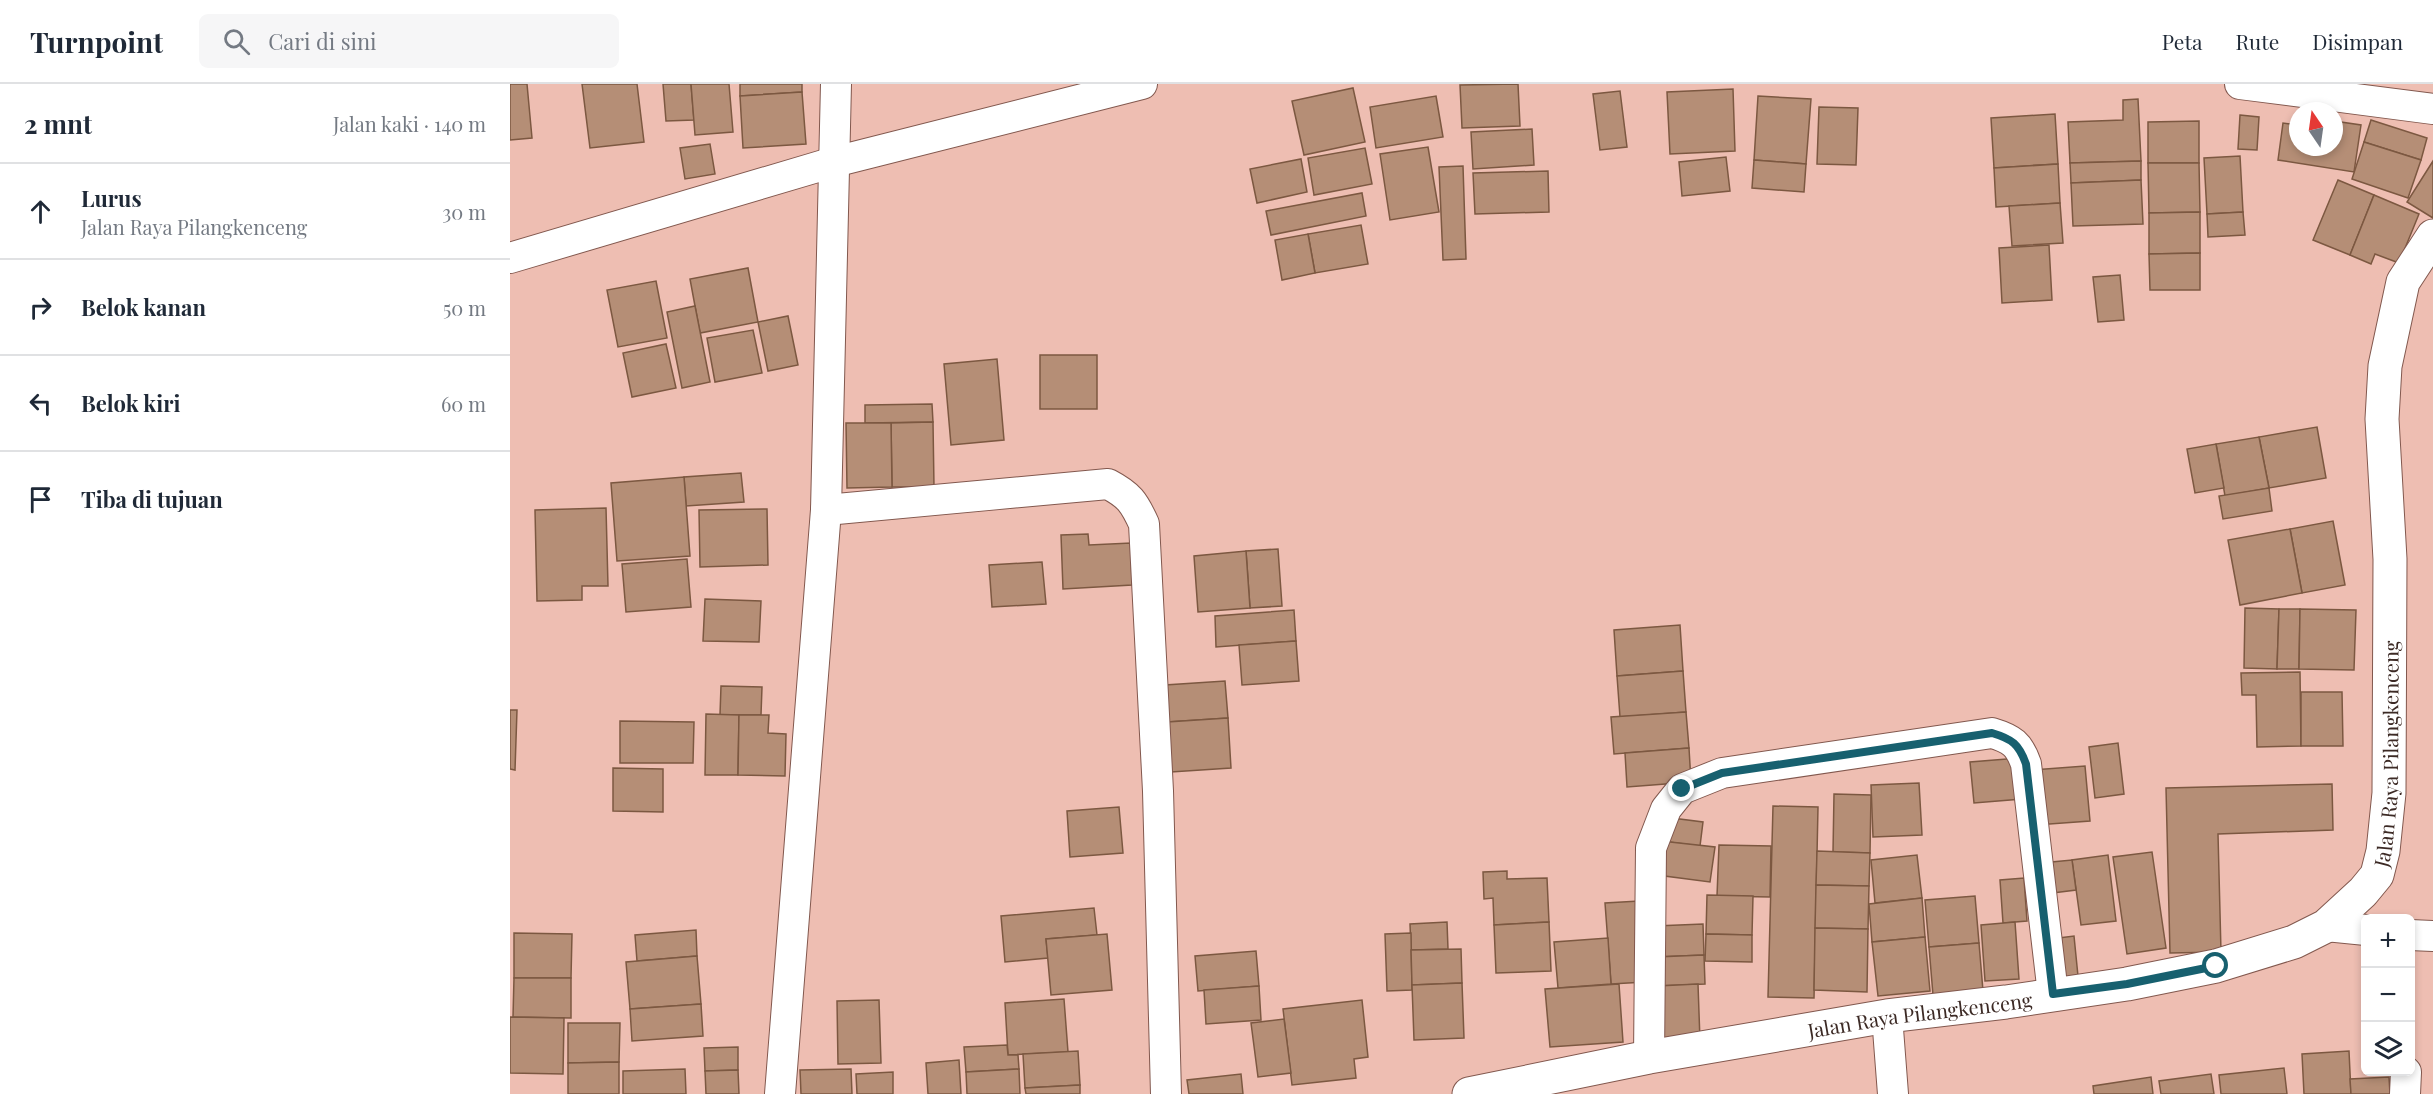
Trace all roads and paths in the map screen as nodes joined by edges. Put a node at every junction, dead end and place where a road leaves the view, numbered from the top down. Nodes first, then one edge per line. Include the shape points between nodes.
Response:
1 (836, 84) edge
2 (1142, 84) edge
3 (2241, 84) edge
4 (2433, 109) edge
5 (834, 162) junction
6 (2433, 236) edge
7 (510, 258) edge
8 (826, 510) junction
9 (2326, 926) junction
10 (2361, 930) edge
11 (2415, 934) edge
12 (2433, 936) edge
13 (2053, 994) junction
14 (1887, 1016) junction
15 (1649, 1057) junction
16 (2406, 1076) edge
17 (780, 1094) edge
18 (1166, 1094) edge
19 (1469, 1094) edge
20 (1893, 1094) edge
21 (2405, 1094) edge

1 - 5 street
2 - 5 street
3 - 4 street
5 - 7 street
5 - 8 street
6 - 9 main road, Jalan Raya Pilangkenceng via 2403,282 2385,366 2382,419 2390,582 2389,793 2383,851 2377,875
8 - 17 street
8 - 18 street via 1108,484 1135,504 1144,524 1158,779
9 - 10 street
9 - 13 main road, Jalan Raya Pilangkenceng via 2294,942 2216,966
11 - 12 street
13 - 14 main road, Jalan Raya Pilangkenceng
13 - 15 street via 2026,764 2015,744 1992,733 1722,773 1682,789 1666,809 1651,848
14 - 15 main road, Jalan Raya Pilangkenceng
14 - 20 street
15 - 19 main road, Jalan Raya Pilangkenceng
16 - 21 street

